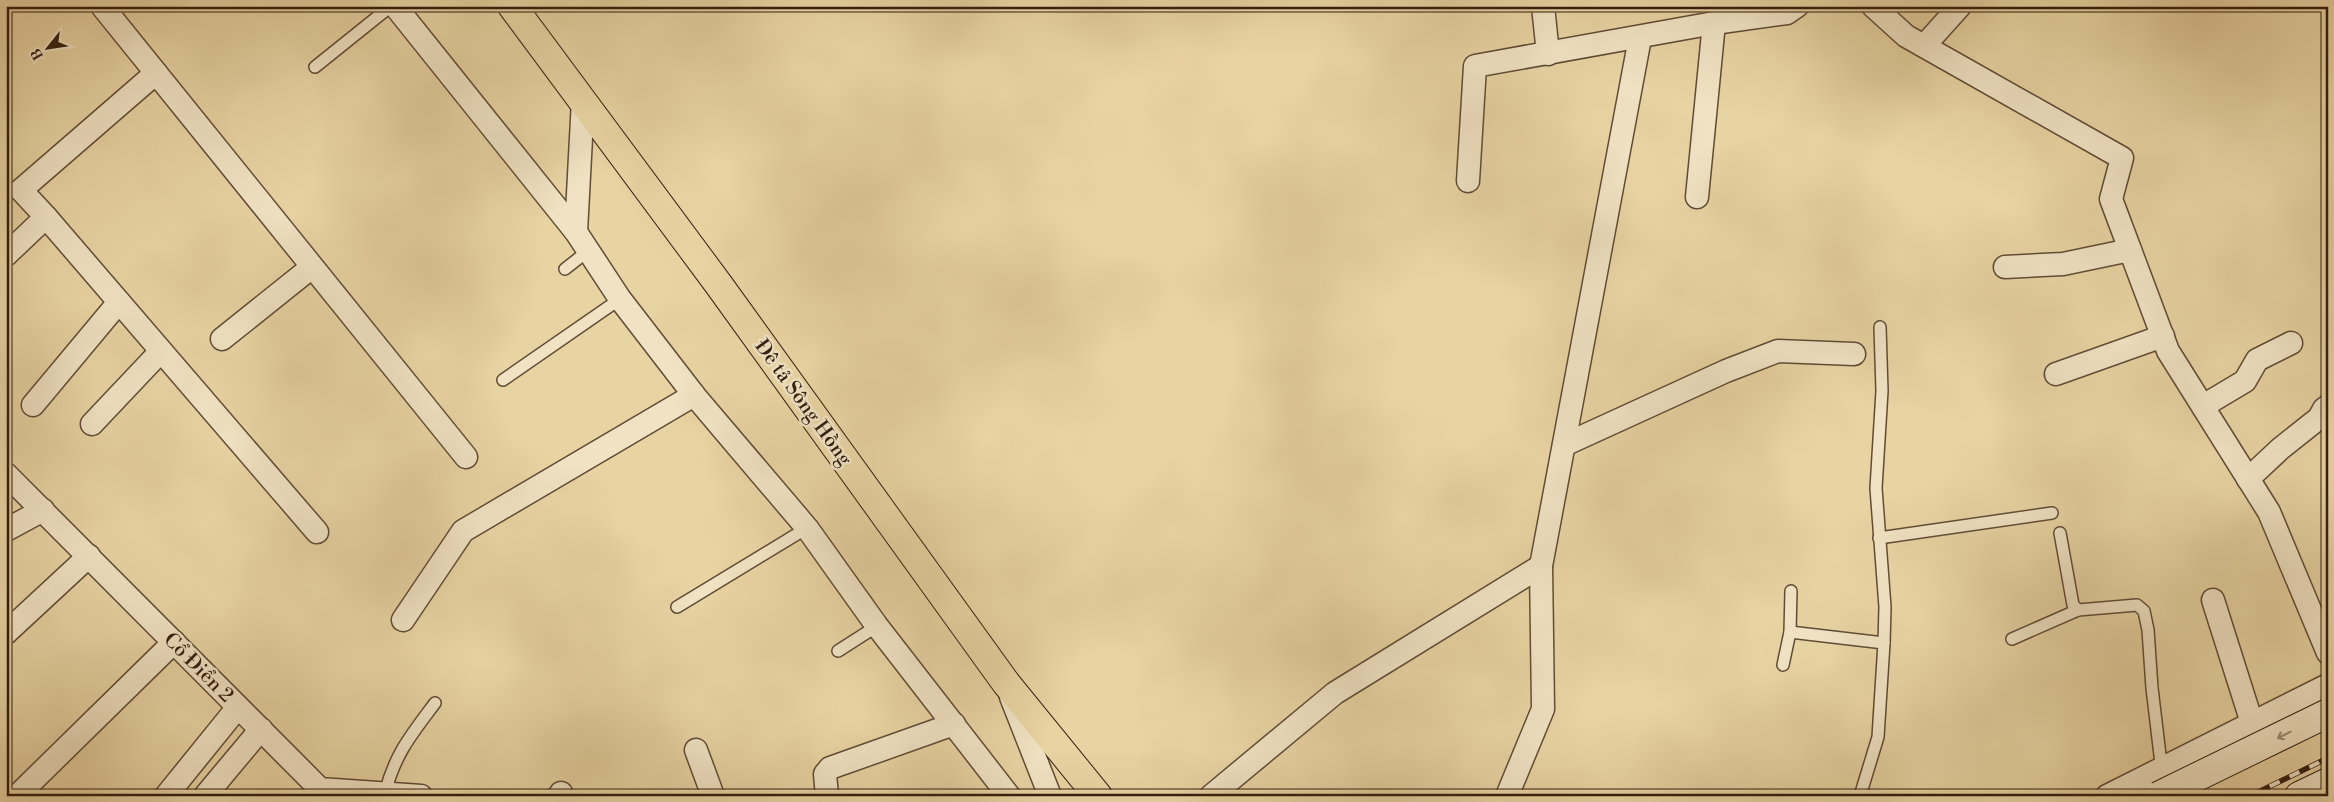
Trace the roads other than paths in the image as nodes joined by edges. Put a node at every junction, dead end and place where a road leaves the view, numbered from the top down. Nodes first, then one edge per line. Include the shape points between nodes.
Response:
1 (102, 6) edge
2 (391, 6) edge
3 (396, 6) edge
4 (512, 6) edge
5 (1542, 6) edge
6 (1797, 6) edge
7 (1873, 6) edge
8 (1960, 6) edge
9 (1714, 23) junction
10 (1640, 38) junction
11 (1924, 46) junction
12 (1548, 54) junction
13 (315, 67) dead end
14 (156, 73) junction
15 (583, 100) junction
16 (1468, 181) dead end
17 (1697, 197) dead end
18 (46, 217) junction
19 (576, 232) junction
20 (2130, 250) junction
21 (588, 251) junction
22 (6, 255) edge
23 (312, 266) junction
24 (2005, 267) dead end
25 (565, 270) dead end
26 (620, 299) junction
27 (119, 302) junction
28 (1880, 327) dead end
29 (2163, 336) junction
30 (222, 339) dead end
31 (2291, 343) dead end
32 (161, 351) junction
33 (1854, 354) dead end
34 (2056, 374) dead end
35 (503, 380) dead end
36 (694, 395) junction
37 (32, 405) dead end
38 (2203, 406) junction
39 (2328, 406) edge
40 (92, 424) dead end
41 (1564, 445) junction
42 (466, 457) dead end
43 (6, 474) edge
44 (2248, 479) junction
45 (43, 510) junction
46 (2052, 513) dead end
47 (807, 528) junction
48 (6, 530) edge
49 (317, 532) dead end
50 (2060, 533) dead end
51 (1879, 538) junction
52 (89, 556) junction
53 (1540, 566) junction
54 (1791, 590) dead end
55 (2213, 600) dead end
56 (677, 607) dead end
57 (2078, 610) junction
58 (403, 620) dead end
59 (877, 626) junction
60 (1790, 632) junction
61 (6, 633) edge
62 (2012, 639) dead end
63 (174, 642) junction
64 (1884, 643) junction
65 (838, 651) dead end
66 (2328, 653) edge
67 (1783, 666) dead end
68 (1006, 683) junction
69 (2328, 684) edge
70 (435, 703) dead end
71 (238, 707) junction
72 (2328, 713) edge
73 (2252, 723) junction
74 (954, 724) junction
75 (261, 729) junction
76 (2328, 740) edge
77 (696, 750) dead end
78 (2328, 782) edge
79 (2159, 783) edge
80 (338, 793) edge
81 (381, 794) edge
82 (17, 796) edge
83 (166, 796) edge
84 (205, 796) edge
85 (421, 796) edge
86 (713, 796) edge
87 (827, 796) edge
88 (1009, 796) edge
89 (1050, 796) edge
90 (1098, 796) edge
91 (1211, 796) edge
92 (1507, 796) edge
93 (1860, 796) edge
94 (2106, 796) edge
95 (2174, 796) edge
96 (2215, 796) edge
97 (2299, 796) edge

1 - 14 street
2 - 13 lane
3 - 19 street
4 - 15 main road, Đê tả Sông Hồng
5 - 12 street
6 - 9 street via 1787,13
7 - 11 street via 1906,36
8 - 11 street
9 - 10 street
9 - 17 street
10 - 12 street
10 - 41 street
11 - 20 street via 2122,158 2111,199
12 - 16 street via 1475,66
14 - 18 street via 21,190
14 - 23 street
15 - 19 street
15 - 68 main road, Đê tả Sông Hồng
18 - 22 street
18 - 27 street
19 - 21 street
20 - 24 street via 2063,264
20 - 29 street
21 - 25 lane
21 - 26 street
23 - 30 street
23 - 42 street
26 - 35 lane
26 - 36 street
27 - 32 street
27 - 37 street
28 - 51 lane via 1882,392 1876,488
29 - 34 street
29 - 38 street via 2168,351
31 - 38 street via 2257,360 2245,381
32 - 40 street
32 - 49 street
33 - 41 street via 1778,351 1726,371
36 - 47 street
36 - 58 street via 463,531
38 - 44 street
39 - 44 street via 2319,418
41 - 53 street
43 - 45 street, Cổ Điển 2
44 - 66 street via 2269,512
45 - 48 street
45 - 52 street, Cổ Điển 2
46 - 51 lane
47 - 56 lane
47 - 59 street
50 - 57 lane via 2073,605
51 - 64 lane via 1885,606
52 - 61 street
52 - 63 street, Cổ Điển 2
53 - 91 street via 1335,692
53 - 92 street via 1543,709
54 - 60 lane
55 - 73 street
57 - 62 lane
57 - 79 lane via 2137,606 2144,611
59 - 65 lane
59 - 74 street
60 - 64 lane
60 - 67 lane
63 - 71 street, Cổ Điển 2
63 - 82 street
64 - 93 lane via 1878,737
68 - 89 street
68 - 90 main road, Đê tả Sông Hồng
69 - 73 street
70 - 81 lane via 401,748
71 - 75 street, Cổ Điển 2
71 - 83 street
72 -> 79 main road, bridge
73 - 79 street
74 - 87 street via 830,768 825,774
74 - 88 street
75 - 80 street, Cổ Điển 2 via 320,789
75 - 84 street
76 - 96 main road
77 - 86 street
78 - 97 main road
79 - 94 street
79 - 95 lane
80 - 81 street, Cổ Điển 2
81 - 85 street, Cổ Điển 2

